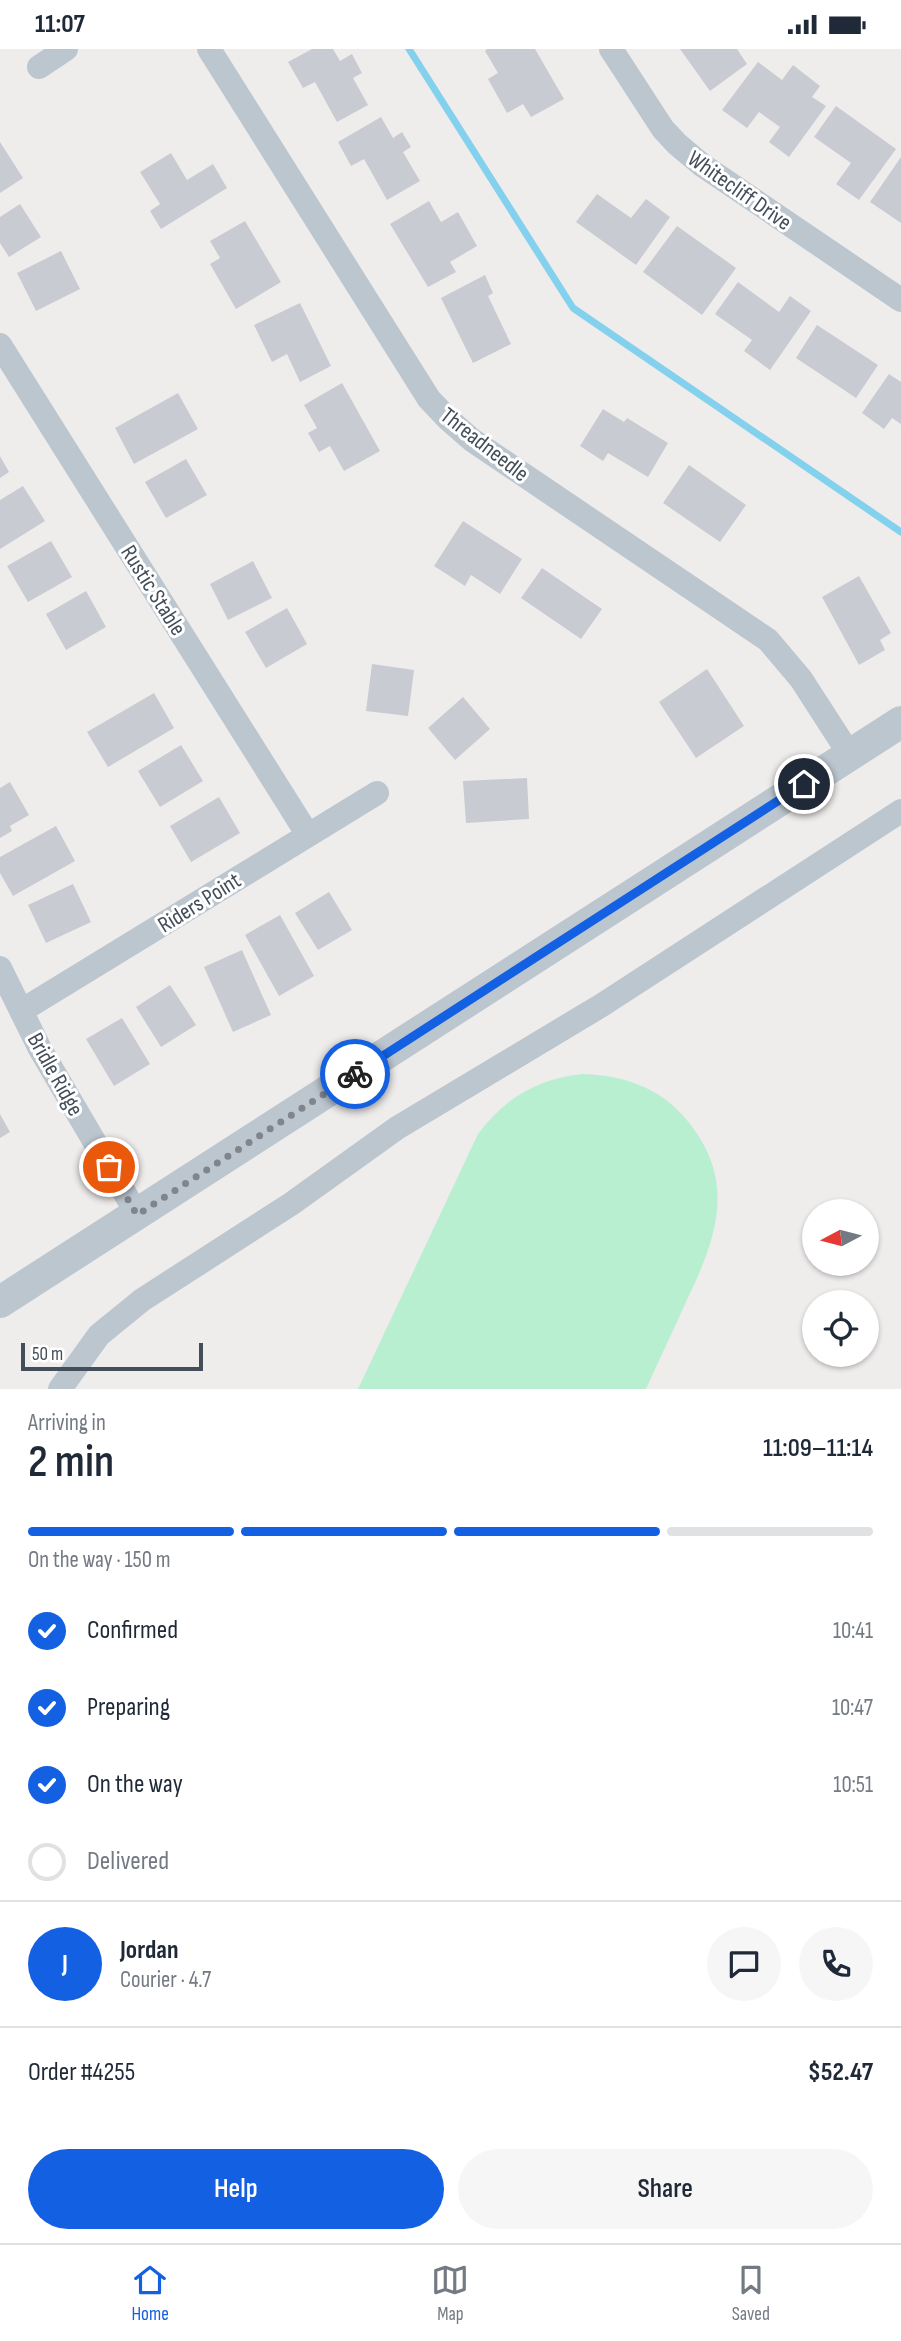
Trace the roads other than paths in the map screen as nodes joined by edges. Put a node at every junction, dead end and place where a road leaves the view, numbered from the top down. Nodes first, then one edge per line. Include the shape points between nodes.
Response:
1 (66, 49) edge
2 (209, 49) edge
3 (611, 49) edge
4 (39, 67) dead end
5 (901, 300) edge
6 (0, 345) edge
7 (901, 722) edge
8 (850, 755) junction
9 (377, 793) dead end
10 (901, 811) edge
11 (308, 835) junction
12 (0, 968) edge
13 (21, 1011) junction
14 (137, 1215) junction
15 (0, 1303) edge
16 (60, 1389) edge

1 - 4 street
2 - 8 street, Threadneedle via 429,399 472,440 768,640 801,679
3 - 5 street, Whitecliff Drive via 651,113 677,144
6 - 11 street, Rustic Stable
7 - 8 street
8 - 14 street
9 - 11 street, Riders Point
10 - 16 street via 602,1005 397,1128 291,1204 152,1293 99,1335
11 - 13 street, Riders Point
12 - 13 street, Bridle Ridge
13 - 14 street, Bridle Ridge
14 - 15 street

